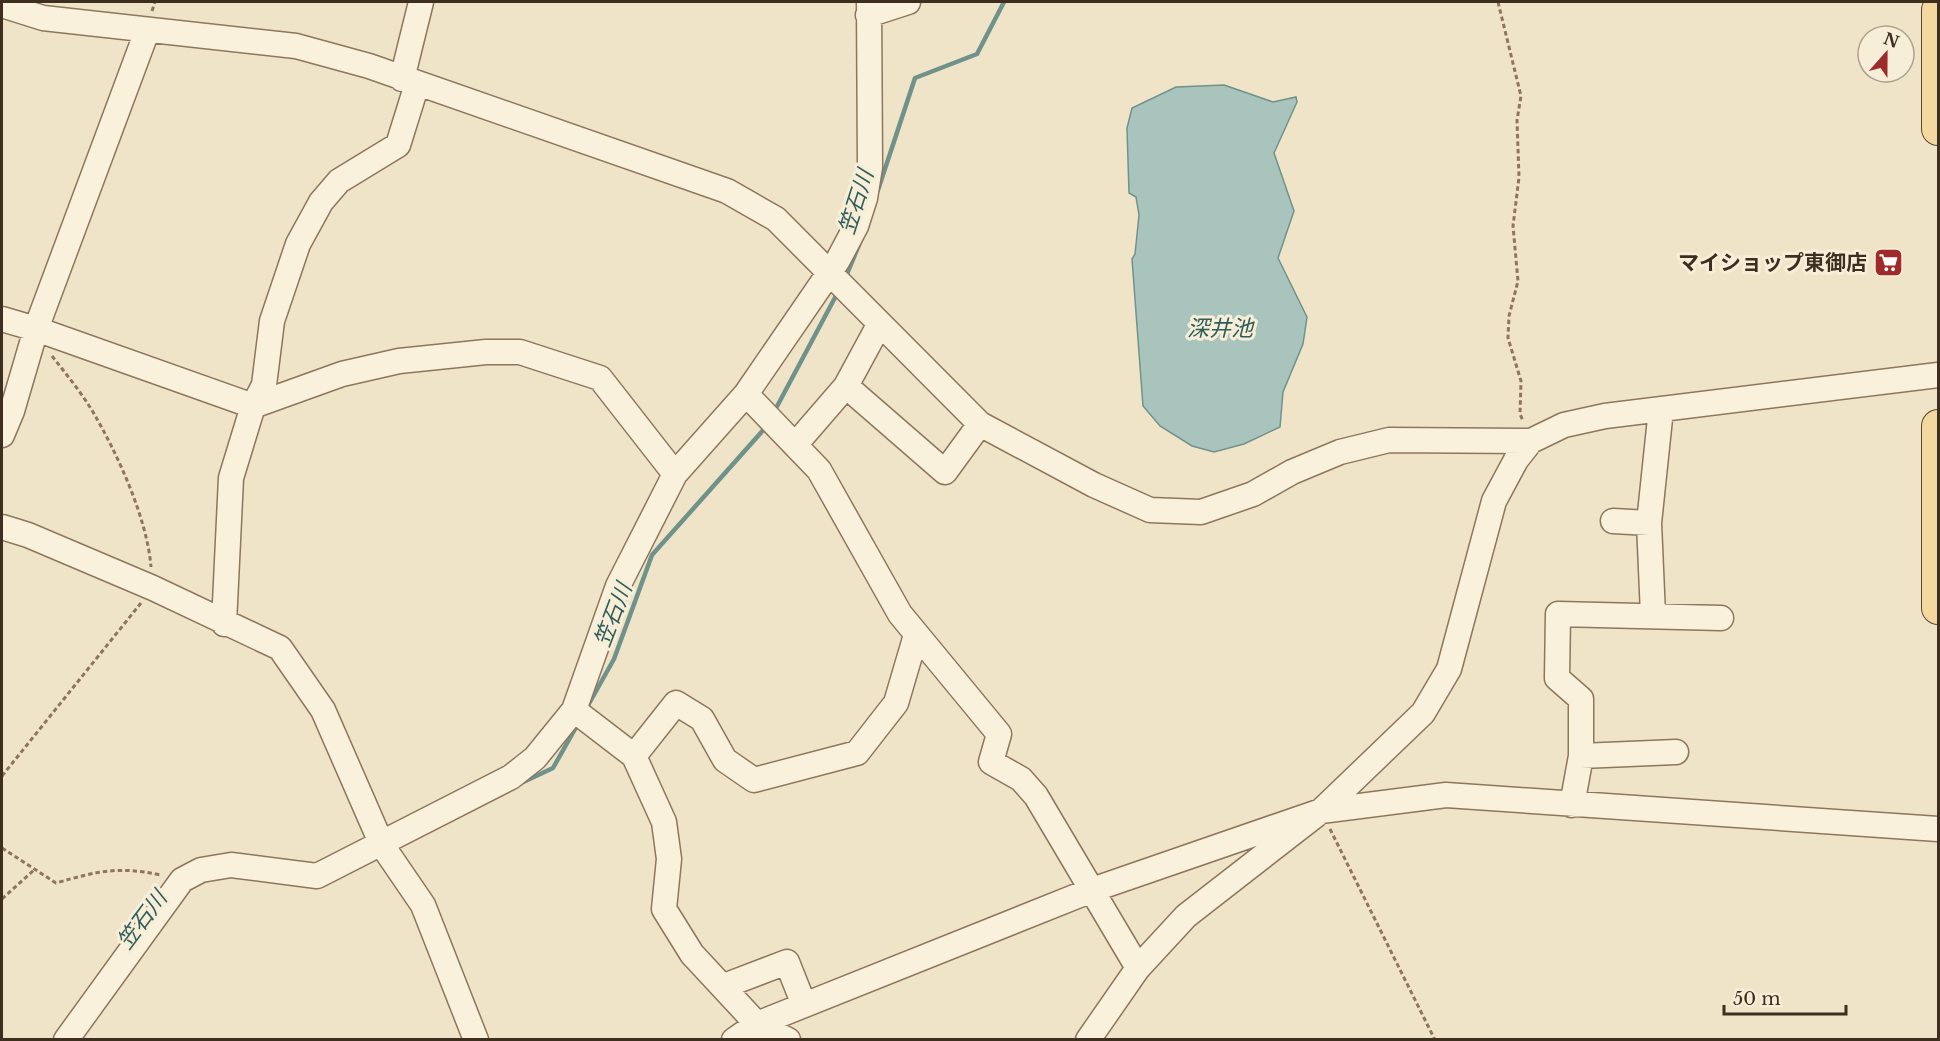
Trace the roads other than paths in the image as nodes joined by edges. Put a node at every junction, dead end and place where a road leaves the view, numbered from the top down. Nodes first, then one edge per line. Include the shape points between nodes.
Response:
1 (421, 2) edge
2 (908, 2) edge
3 (2, 5) edge
4 (868, 8) edge
5 (1938, 10) edge
6 (147, 31) junction
7 (1938, 38) edge
8 (410, 81) junction
9 (1938, 129) edge
10 (828, 274) junction
11 (2, 319) edge
12 (879, 325) junction
13 (36, 328) junction
14 (1938, 375) edge
15 (846, 386) junction
16 (746, 394) junction
17 (253, 406) junction
18 (1661, 410) junction
19 (980, 424) junction
20 (1938, 426) edge
21 (2, 435) edge
22 (1531, 441) junction
23 (795, 445) junction
24 (675, 474) junction
25 (1613, 521) dead end
26 (1649, 523) junction
27 (2, 527) edge
28 (1938, 608) edge
29 (1653, 615) junction
30 (1721, 618) dead end
31 (224, 624) junction
32 (916, 635) junction
33 (574, 710) junction
34 (1676, 752) dead end
35 (634, 756) junction
36 (1581, 756) junction
37 (1572, 805) junction
38 (1321, 811) junction
39 (1938, 829) edge
40 (382, 845) junction
41 (1092, 890) junction
42 (1138, 968) junction
43 (724, 986) junction
44 (804, 1005) junction
45 (757, 1024) junction
46 (472, 1039) edge
47 (66, 1040) edge
48 (734, 1040) edge
49 (788, 1040) edge
50 (1088, 1040) edge

1 - 8 street
2 - 4 street
3 - 6 street via 43,18
4 - 10 street via 870,167 856,226
5 - 7 main road
6 - 8 street via 296,46
6 - 13 street
7 - 9 main road
8 - 10 street via 727,191 776,219
8 - 17 street via 398,145 339,182 321,202 298,244 272,321 264,385
10 - 12 street
10 - 16 street
11 - 13 street
12 - 15 street
12 - 19 street
13 - 17 street
13 - 21 street
14 - 18 street
15 - 19 street via 945,472
15 - 23 street
16 - 23 street
16 - 24 street
17 - 24 street via 342,374 399,361 520,352 600,378
17 - 31 street via 231,478
18 - 22 street via 1564,425
18 - 26 street
19 - 22 street via 1150,510 1201,512 1253,494 1340,452 1389,440
20 - 28 main road
22 - 38 street via 1494,501 1449,669 1423,712
23 - 32 street via 819,470 900,614
24 - 33 street via 618,586
25 - 26 street
26 - 29 street
27 - 31 street via 153,588
29 - 30 street
29 - 36 street via 1558,614 1557,678 1581,699
31 - 40 street via 280,648 298,672 323,710
32 - 35 street via 896,703 856,753 754,780 725,760 702,719 676,703
32 - 41 street via 999,734 991,762 1021,779 1036,796
33 - 35 street
33 - 40 street via 535,758 511,777
34 - 36 street
35 - 43 street via 664,822 669,859 664,909 692,954
36 - 37 street
37 - 38 street via 1446,795
37 - 39 street
38 - 41 street
38 - 42 street via 1186,916
40 - 46 street via 423,905
40 - 47 street via 317,876 231,865 201,870 182,880
41 - 42 street
41 - 44 street
42 - 50 street
43 - 44 street via 787,962
43 - 45 street
44 - 45 street
45 - 48 street
45 - 49 street

